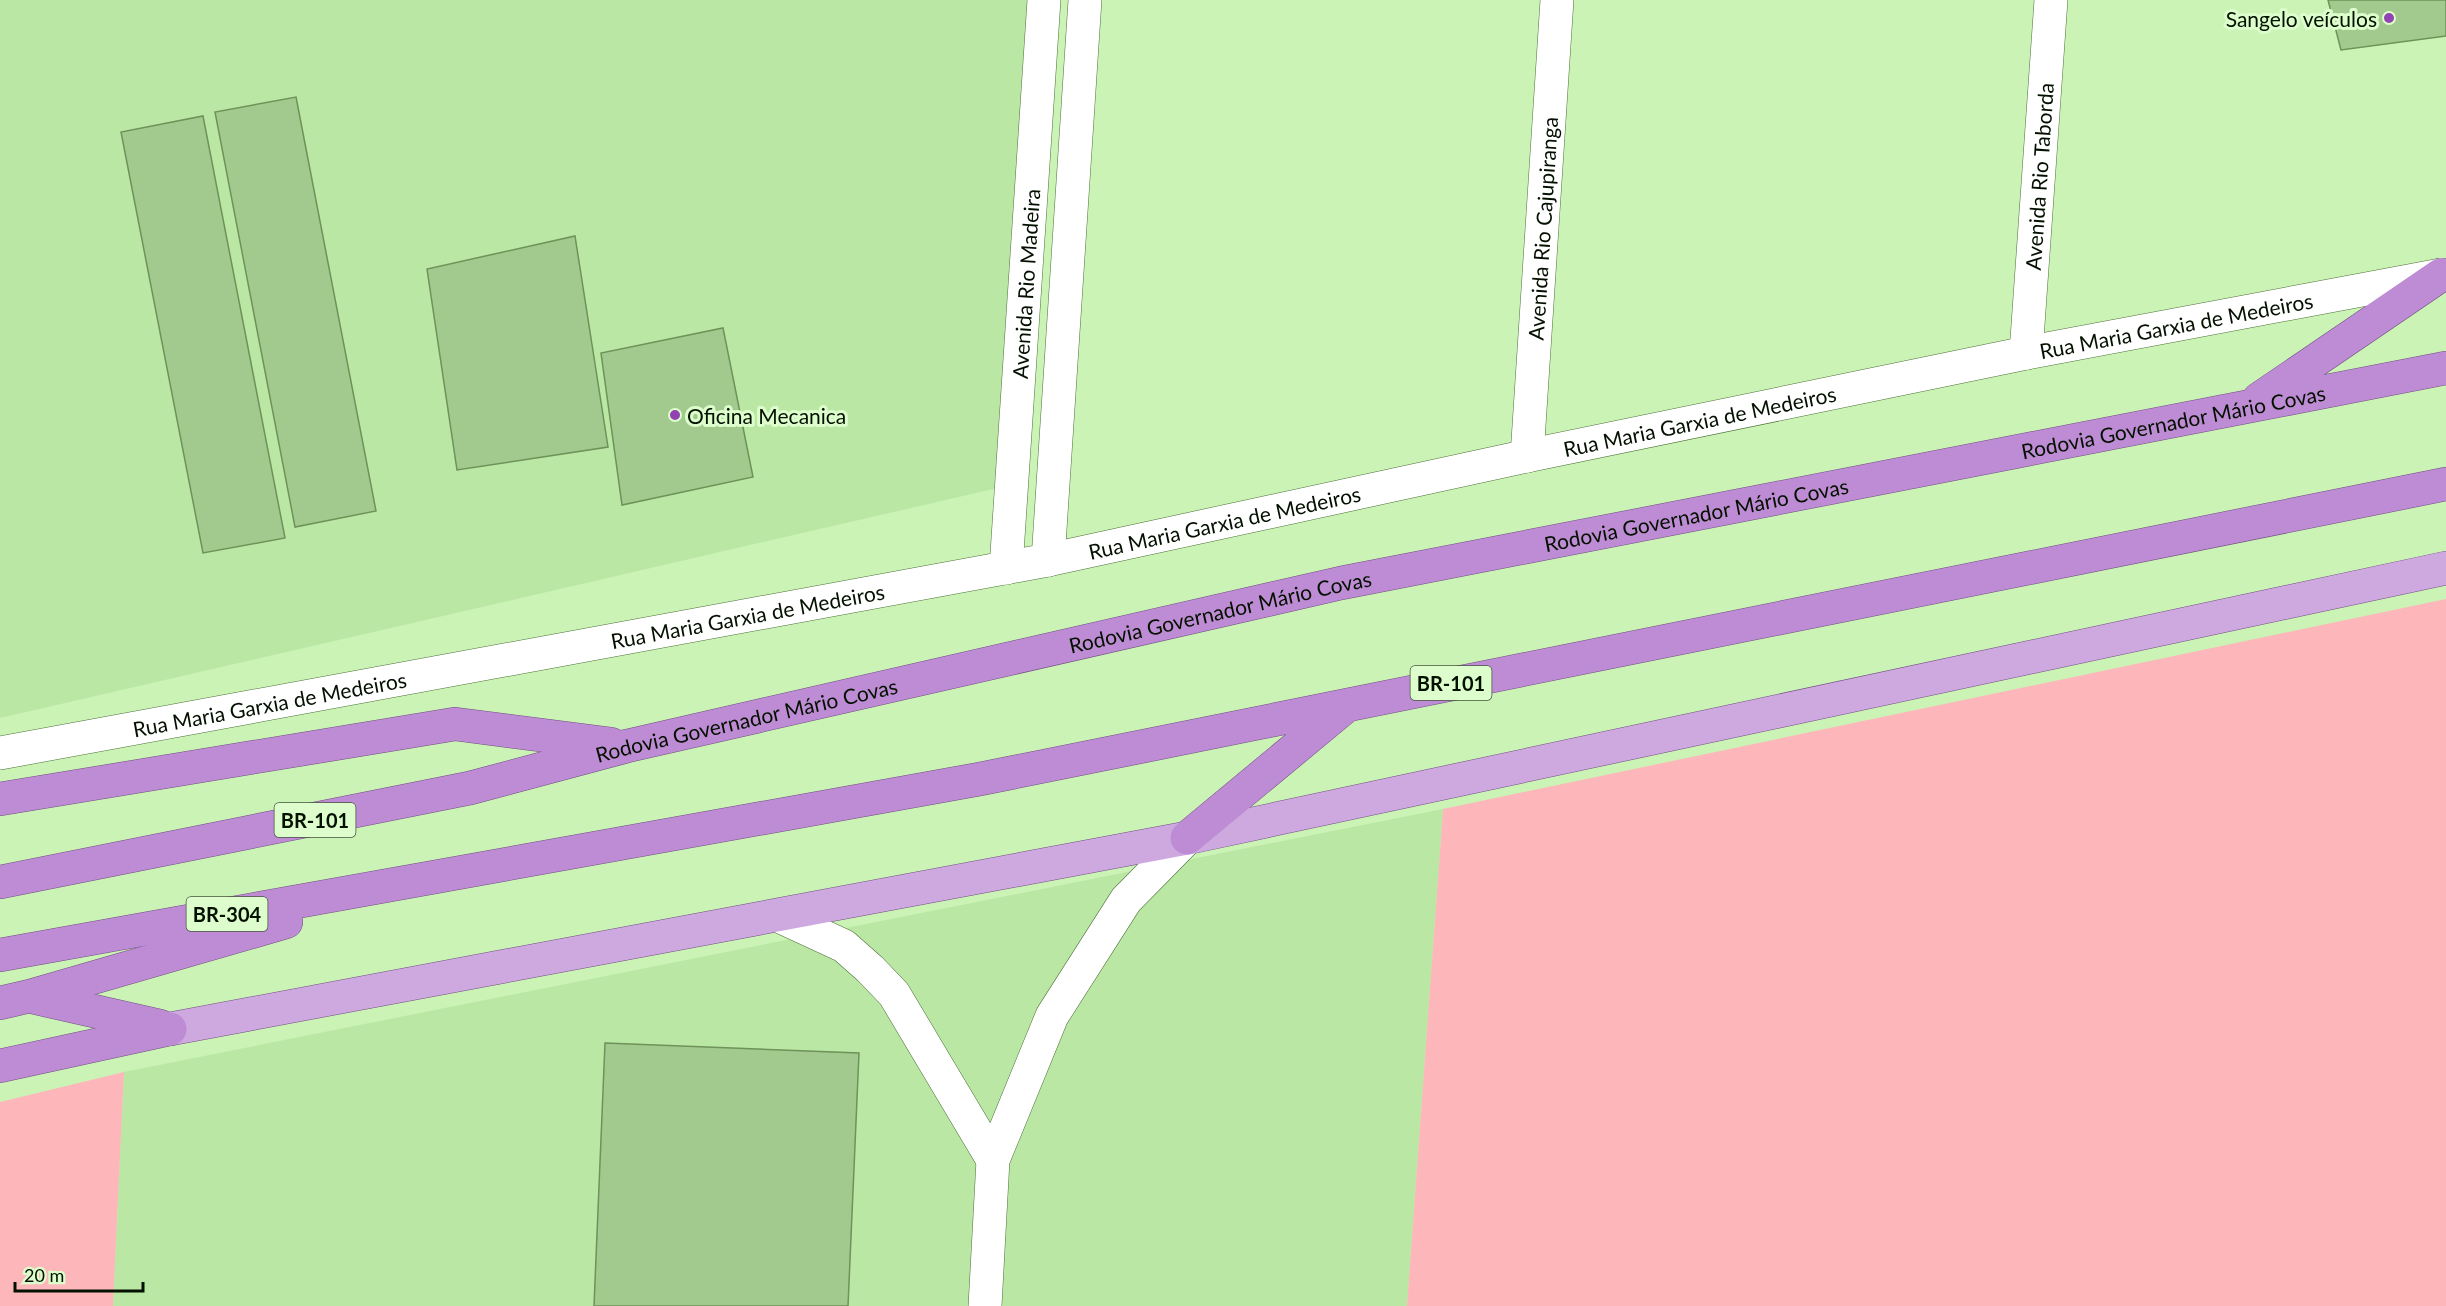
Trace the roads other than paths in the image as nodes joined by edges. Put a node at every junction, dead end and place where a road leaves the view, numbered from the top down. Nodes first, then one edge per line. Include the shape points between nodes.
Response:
1 (1044, 0) edge
2 (1085, 0) edge
3 (1557, 0) edge
4 (2051, 0) edge
5 (2443, 275) edge
6 (2026, 353) junction
7 (2446, 368) edge
8 (2246, 408) junction
9 (1527, 456) junction
10 (2446, 484) edge
11 (1048, 561) junction
12 (1006, 568) junction
13 (2446, 568) edge
14 (1349, 703) junction
15 (627, 746) junction
16 (0, 753) edge
17 (0, 799) edge
18 (1187, 838) junction
19 (454, 873) junction
20 (0, 882) edge
21 (780, 916) junction
22 (0, 955) edge
23 (15, 1000) edge
24 (170, 1029) junction
25 (0, 1065) edge
26 (993, 1160) junction
27 (985, 1306) edge

1 - 12 street, Avenida Rio Madeira
2 - 11 street, Avenida Rio Madeira
3 - 9 street, Avenida Rio Cajupiranga
4 - 6 street, Avenida Rio Taborda
5 - 6 street, Rua Maria Garxia de Medeiros
5 - 8 highway
6 - 9 street, Rua Maria Garxia de Medeiros
7 - 8 highway, Rodovia Governador Mário Covas / BR-101
8 - 15 highway, Rodovia Governador Mário Covas / BR-101 via 1341,583
9 - 11 street, Rua Maria Garxia de Medeiros
10 - 14 highway, BR-101
11 - 12 street, Rua Maria Garxia de Medeiros
12 - 16 street, Rua Maria Garxia de Medeiros
13 - 18 main road
14 - 18 highway
14 - 19 highway, BR-101 via 980,779
15 - 17 highway via 455,724
15 - 20 highway, Rodovia Governador Mário Covas / BR-101 via 470,788
18 - 21 main road
18 - 26 street via 1126,900 1052,1016
19 - 22 highway, BR-304
19 - 23 highway, BR-101
21 - 24 main road
21 - 26 street via 844,946 894,994
23 - 24 highway
24 - 25 highway
26 - 27 street

